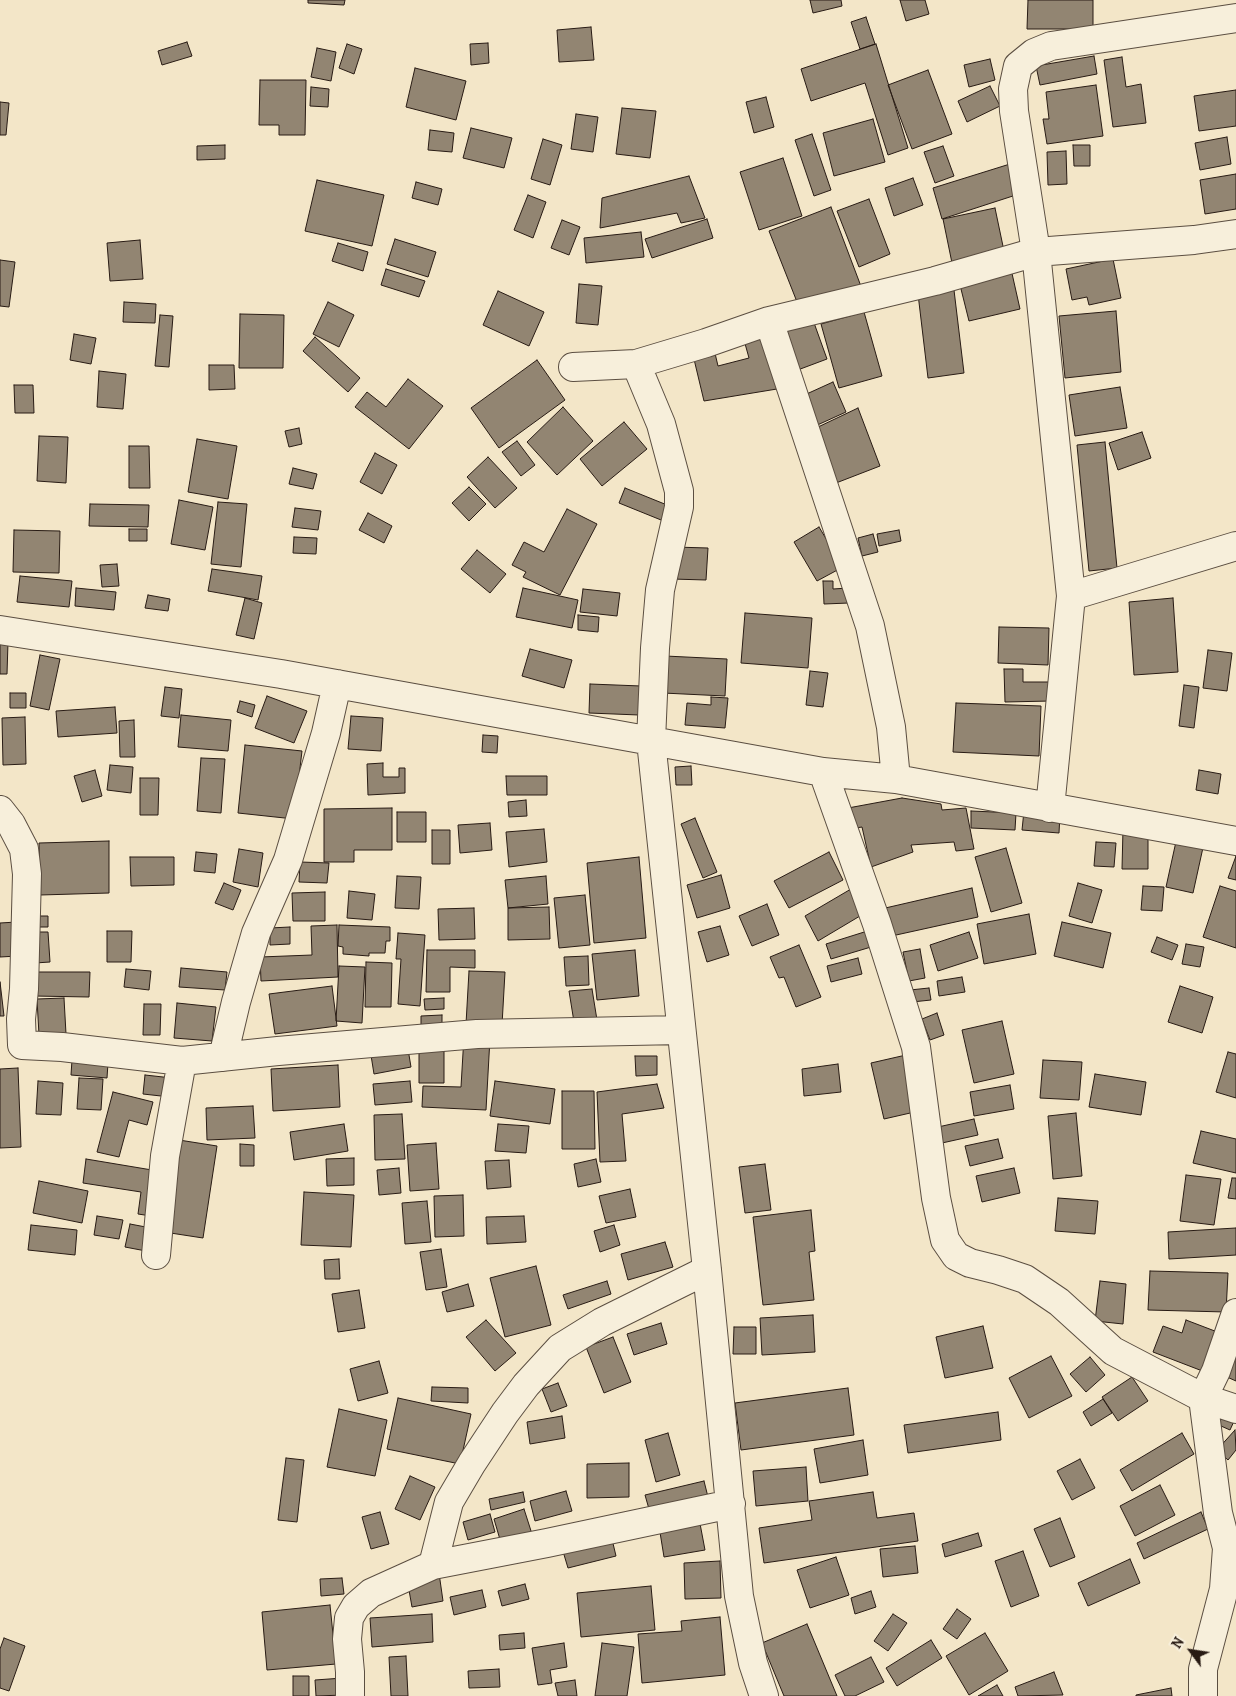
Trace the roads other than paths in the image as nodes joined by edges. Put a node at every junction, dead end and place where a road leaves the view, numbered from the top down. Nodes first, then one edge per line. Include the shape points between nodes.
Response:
1 (1236, 18) edge
2 (1236, 234) edge
3 (1036, 252) junction
4 (769, 321) junction
5 (636, 364) junction
6 (573, 367) dead end
7 (1236, 546) edge
8 (1071, 596) junction
9 (0, 630) edge
10 (337, 684) junction
11 (651, 741) junction
12 (823, 772) junction
13 (896, 779) junction
14 (1050, 808) junction
15 (4, 820) edge
16 (1236, 841) edge
17 (682, 1030) junction
18 (11, 1045) edge
19 (223, 1057) junction
20 (182, 1061) junction
21 (156, 1255) dead end
22 (708, 1270) junction
23 (1236, 1313) edge
24 (1203, 1398) junction
25 (1236, 1409) edge
26 (731, 1504) junction
27 (433, 1565) junction
28 (350, 1696) edge
29 (764, 1696) edge
30 (1203, 1696) edge

1 - 3 street via 1051,46 1034,52 1018,66 1013,88 1014,111
2 - 3 street
3 - 4 street via 935,282
3 - 8 street
4 - 5 street
4 - 13 street via 870,626 891,727
5 - 6 street
5 - 11 street via 662,424 679,491 679,507 660,590
7 - 8 street
8 - 14 street
9 - 10 street
10 - 11 street
10 - 19 street via 326,733 288,860 256,932
11 - 12 street
11 - 17 street
12 - 13 street
12 - 24 street via 916,1047 936,1198 945,1240 956,1256 970,1263 1025,1279 1059,1302 1114,1351
13 - 14 street
14 - 16 street
15 - 18 street via 24,848 27,874 24,988 21,1019
17 - 19 street via 477,1034
17 - 22 street
18 - 20 street via 62,1047
19 - 20 street
20 - 21 street via 165,1156
22 - 26 street
22 - 27 street via 602,1322 554,1354 505,1413 449,1502
23 - 24 street
24 - 25 street
24 - 30 street via 1218,1513 1227,1548 1224,1589 1203,1669
26 - 27 street
26 - 29 street via 739,1596 753,1663
27 - 28 street via 371,1593 356,1606 349,1618 347,1639

